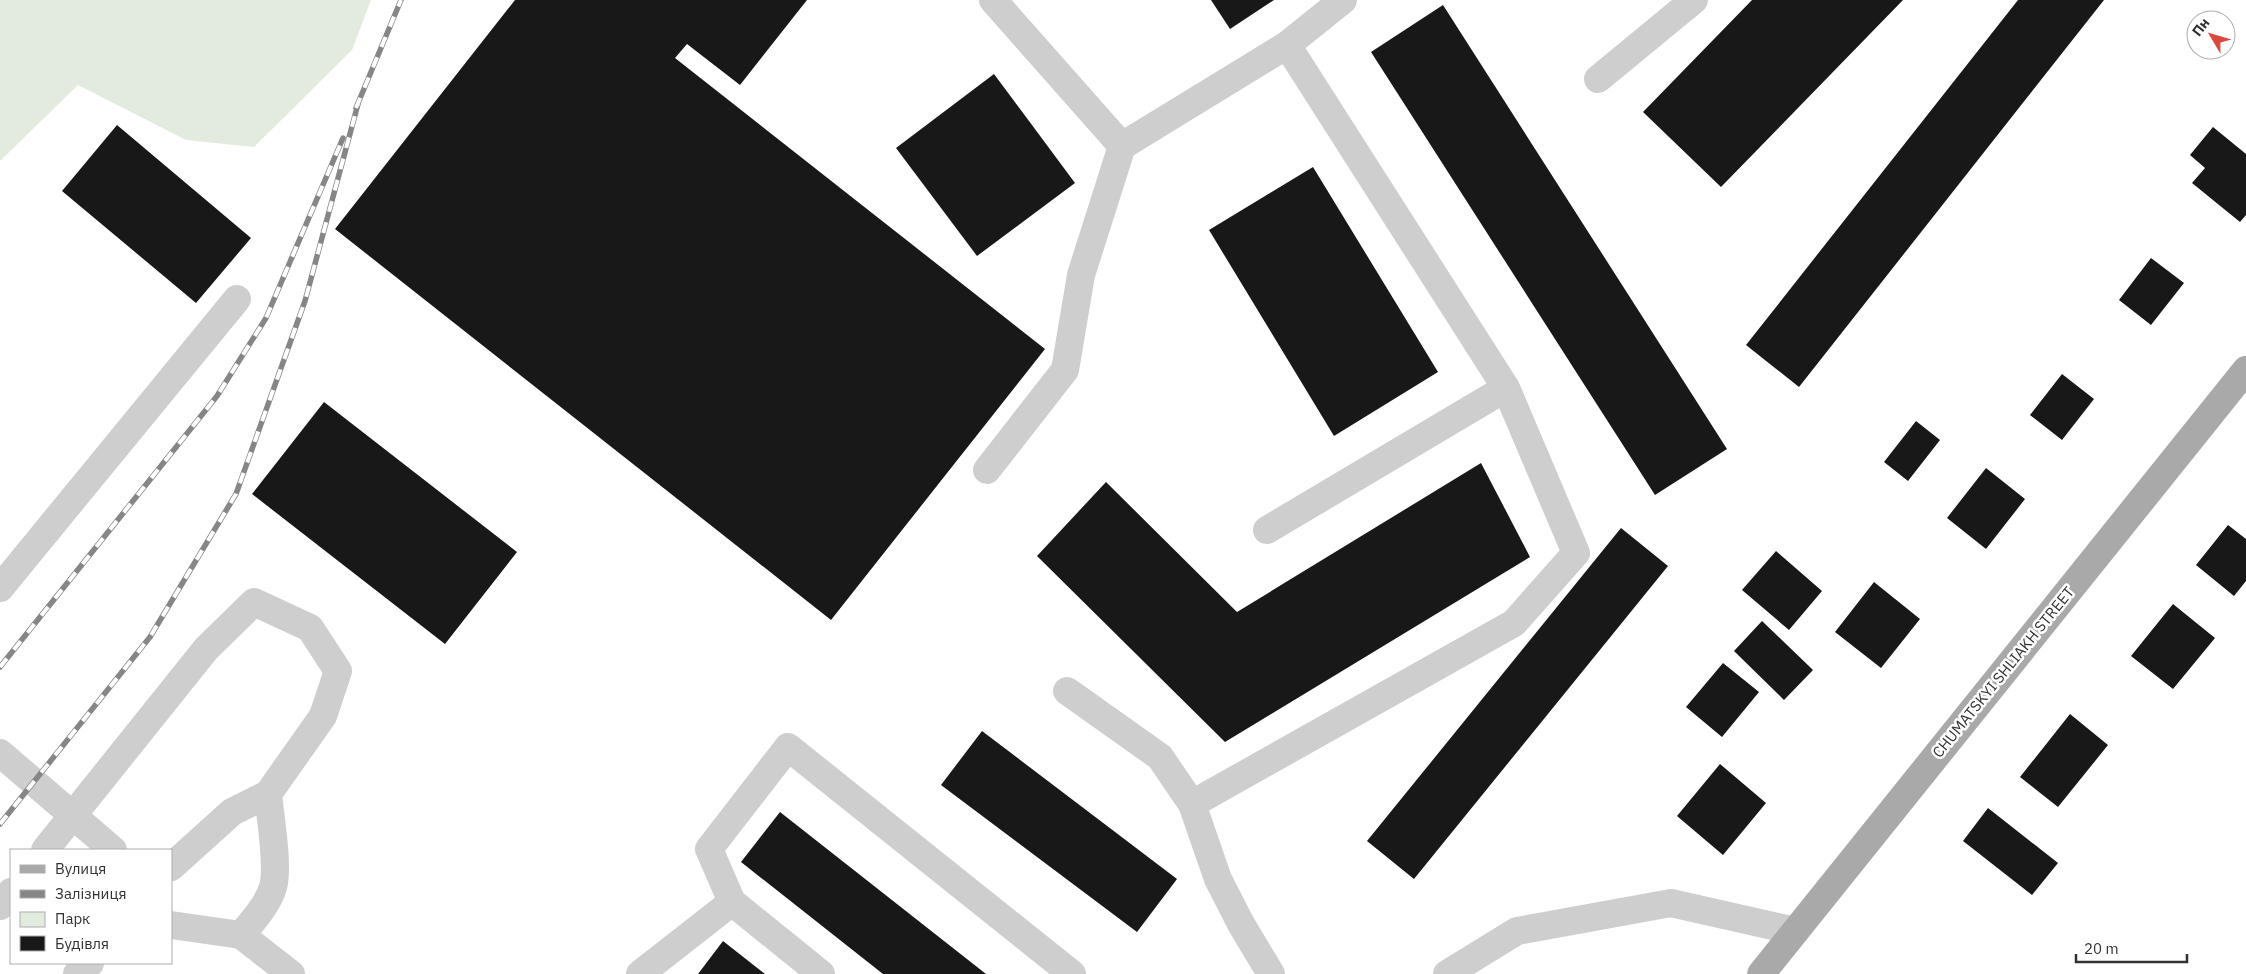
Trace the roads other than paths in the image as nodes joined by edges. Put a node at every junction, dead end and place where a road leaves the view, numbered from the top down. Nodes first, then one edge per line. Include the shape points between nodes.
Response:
1 (993, 0) edge
2 (1343, 0) edge
3 (1694, 0) edge
4 (1287, 45) junction
5 (1598, 80) dead end
6 (1122, 146) junction
7 (237, 299) dead end
8 (2246, 370) edge
9 (1506, 388) junction
10 (987, 470) dead end
11 (1267, 530) dead end
12 (0, 588) edge
13 (1067, 691) dead end
14 (0, 753) edge
15 (268, 794) junction
16 (1192, 804) junction
17 (73, 814) junction
18 (45, 849) edge
19 (112, 849) edge
20 (172, 866) edge
21 (10, 893) edge
22 (732, 902) junction
23 (0, 906) edge
24 (172, 925) edge
25 (1795, 931) junction
26 (242, 935) junction
27 (89, 964) edge
28 (77, 974) edge
29 (291, 974) edge
30 (640, 974) edge
31 (821, 974) edge
32 (1072, 974) edge
33 (1271, 974) edge
34 (1447, 974) edge
35 (1761, 974) edge

1 - 6 lane
2 - 4 lane
3 - 5 lane
4 - 6 lane
4 - 9 lane
6 - 10 lane via 1081,275 1066,370
7 - 12 lane
8 - 25 main road, CHUMATSKYI SHLIAKH STREET
9 - 11 lane
9 - 16 lane via 1576,554 1514,623
13 - 16 lane via 1160,757
14 - 17 lane
15 - 17 lane via 323,716 338,671 310,628 254,602 206,648
15 - 20 lane via 232,812
15 - 26 lane via 274,886
16 - 33 lane via 1218,879
17 - 18 lane
17 - 19 lane
21 - 23 lane
22 - 30 lane
22 - 31 lane
22 - 32 lane via 709,849 788,747
24 - 26 lane
25 - 34 lane via 1670,903 1517,931
25 - 35 main road, CHUMATSKYI SHLIAKH STREET
26 - 29 lane
27 - 28 lane

